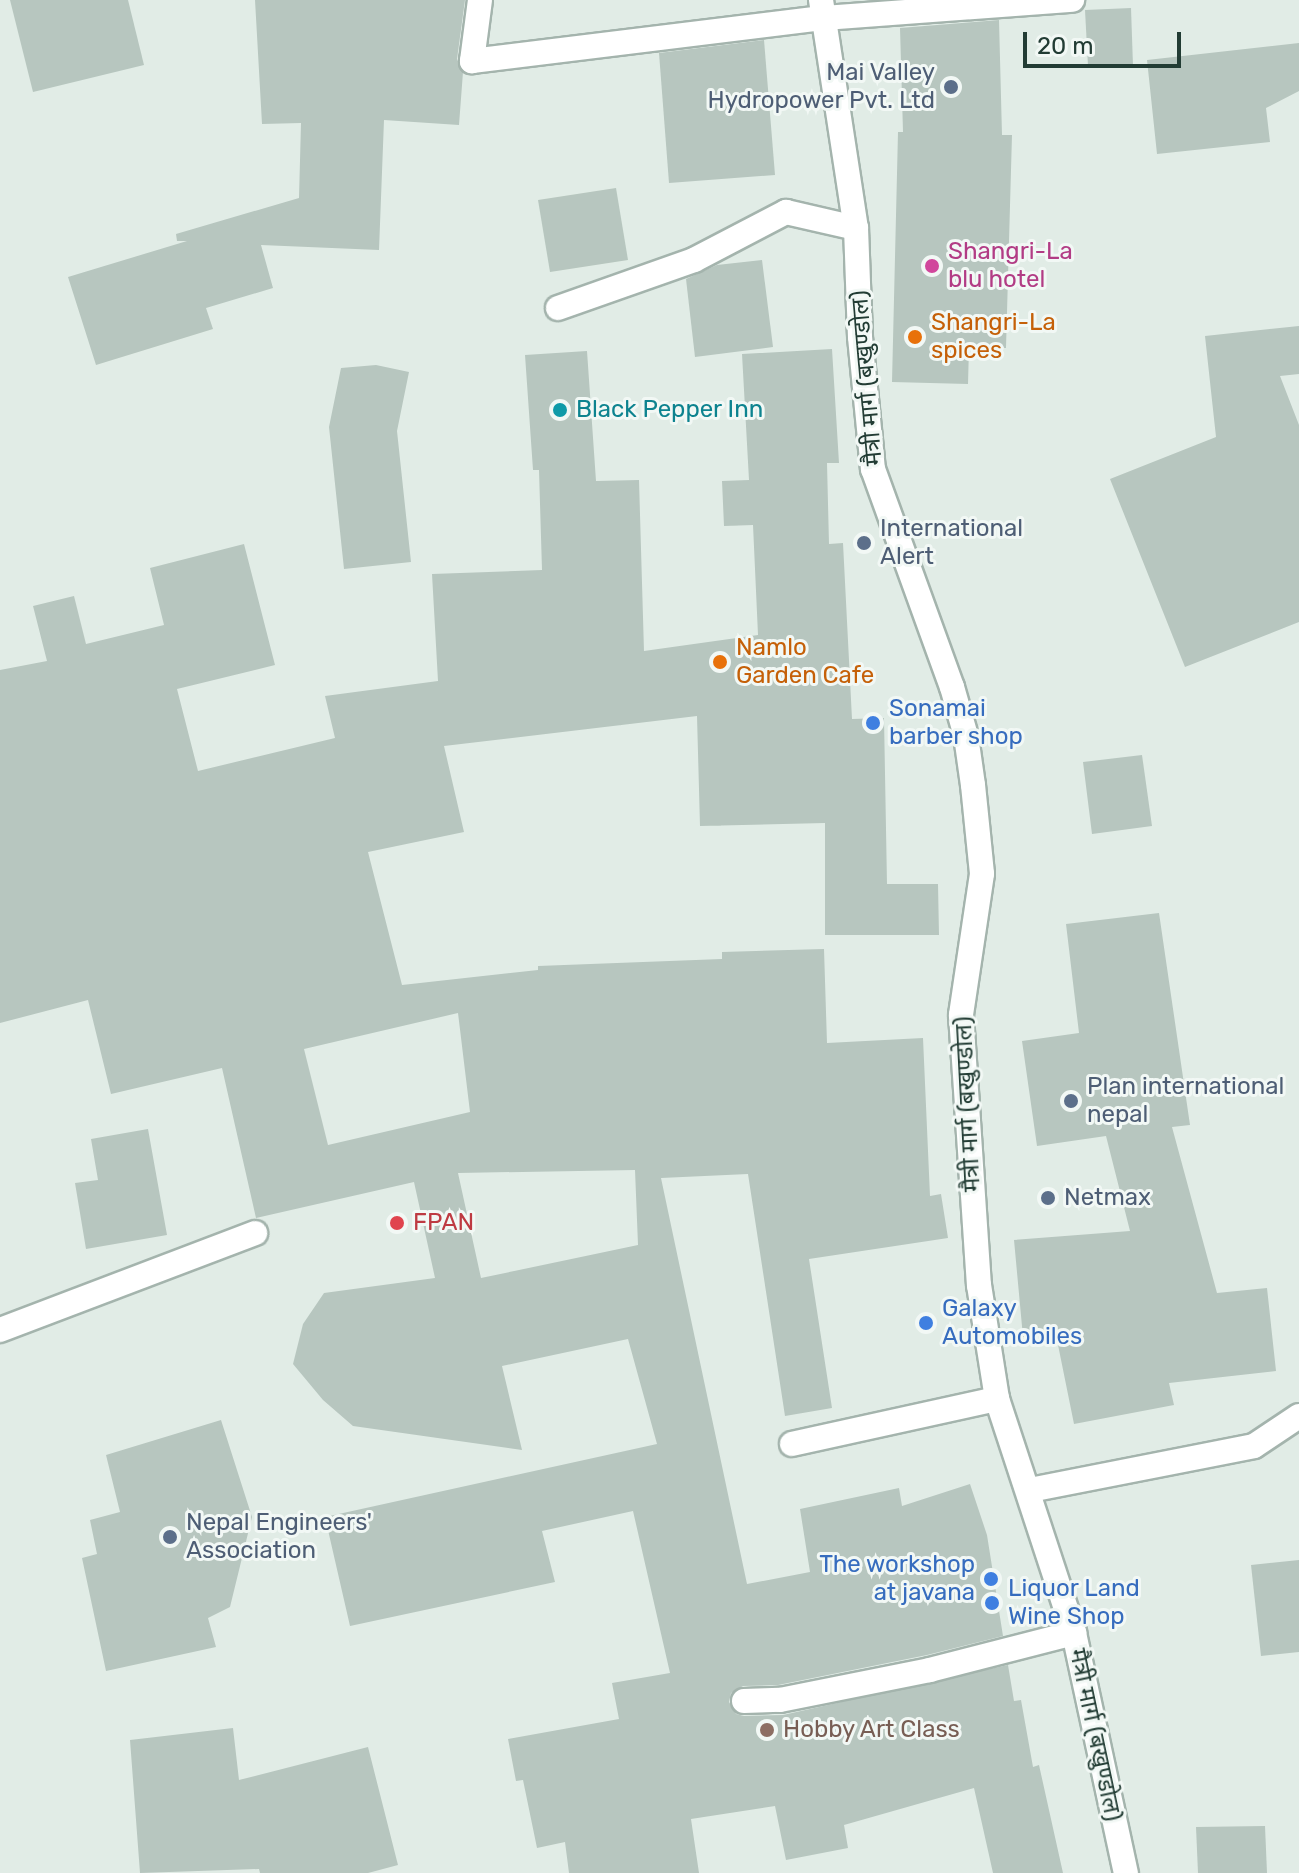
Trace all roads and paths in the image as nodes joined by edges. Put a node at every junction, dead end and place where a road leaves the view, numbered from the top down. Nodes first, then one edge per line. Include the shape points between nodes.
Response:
1 (480, 0) edge
2 (1072, 0) edge
3 (822, 9) edge
4 (856, 228) junction
5 (558, 308) dead end
6 (255, 1233) dead end
7 (0, 1330) edge
8 (997, 1399) junction
9 (1299, 1416) edge
10 (792, 1444) dead end
11 (1030, 1490) junction
12 (1074, 1633) junction
13 (744, 1701) dead end
14 (1126, 1873) edge

1 - 3 street via 472,61
2 - 3 street
3 - 4 street, मैत्री मार्ग (बखुण्डोल)
4 - 5 street via 786,212 694,260
4 - 8 street, मैत्री मार्ग (बखुण्डोल) via 873,469 952,687 973,785 982,874 961,1015 979,1285
6 - 7 street
8 - 10 street
8 - 11 street, मैत्री मार्ग (बखुण्डोल)
9 - 11 street via 1254,1446
11 - 12 street, मैत्री मार्ग (बखुण्डोल)
12 - 13 street via 930,1670 780,1700
12 - 14 street, मैत्री मार्ग (बखुण्डोल)

